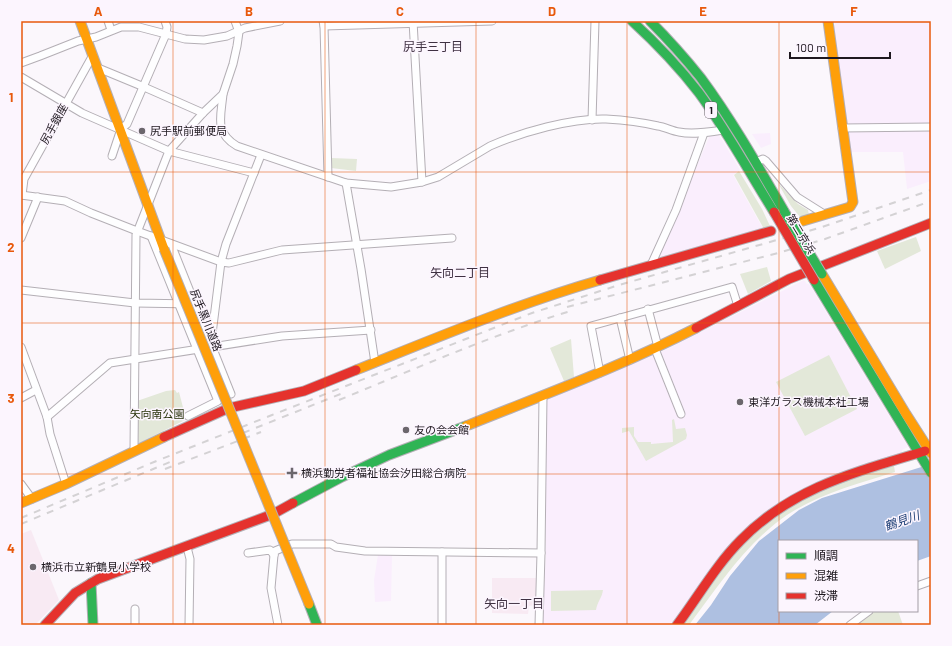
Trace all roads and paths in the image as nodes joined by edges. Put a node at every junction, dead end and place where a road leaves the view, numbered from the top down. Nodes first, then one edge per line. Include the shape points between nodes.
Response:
1 (80, 21) edge
2 (108, 21) edge
3 (165, 21) edge
4 (235, 21) edge
5 (280, 21) edge
6 (492, 21) edge
7 (595, 21) edge
8 (632, 21) edge
9 (651, 21) edge
10 (828, 21) edge
11 (413, 22) edge
12 (323, 24) edge
13 (111, 30) junction
14 (239, 32) junction
15 (166, 34) junction
16 (86, 38) junction
17 (93, 55) junction
18 (21, 63) edge
19 (98, 68) junction
20 (21, 77) edge
21 (144, 87) junction
22 (223, 94) junction
23 (65, 103) junction
24 (203, 113) junction
25 (592, 120) junction
26 (931, 127) edge
27 (842, 128) junction
28 (121, 129) junction
29 (724, 130) junction
30 (704, 133) junction
31 (170, 151) junction
32 (261, 155) junction
33 (112, 156) dead end
34 (756, 162) junction
35 (254, 173) junction
36 (328, 177) junction
37 (422, 182) junction
38 (346, 183) junction
39 (21, 195) edge
40 (38, 197) junction
41 (148, 203) junction
42 (824, 214) junction
43 (803, 221) dead end
44 (931, 223) edge
45 (137, 231) junction
46 (771, 231) dead end
47 (156, 237) junction
48 (21, 238) edge
49 (452, 238) dead end
50 (356, 245) junction
51 (168, 246) junction
52 (221, 262) junction
53 (651, 265) junction
54 (21, 290) edge
55 (135, 303) junction
56 (178, 304) junction
57 (195, 304) junction
58 (738, 306) junction
59 (648, 309) junction
60 (620, 318) junction
61 (371, 330) junction
62 (212, 345) junction
63 (21, 347) edge
64 (657, 348) junction
65 (196, 349) junction
66 (134, 358) junction
67 (630, 360) junction
68 (375, 363) junction
69 (600, 373) junction
70 (36, 390) junction
71 (231, 394) dead end
72 (543, 396) junction
73 (21, 398) edge
74 (229, 408) junction
75 (681, 414) dead end
76 (188, 416) dead end
77 (47, 417) junction
78 (930, 451) edge
79 (134, 452) junction
80 (921, 457) junction
81 (931, 473) edge
82 (21, 484) edge
83 (66, 484) junction
84 (32, 499) junction
85 (21, 503) edge
86 (273, 514) junction
87 (187, 547) junction
88 (442, 552) junction
89 (248, 553) dead end
90 (541, 553) junction
91 (274, 555) junction
92 (931, 581) edge
93 (91, 583) junction
94 (918, 586) edge
95 (135, 609) dead end
96 (868, 612) edge
97 (45, 625) edge
98 (93, 625) edge
99 (135, 625) edge
100 (190, 625) edge
101 (278, 625) edge
102 (317, 625) edge
103 (442, 625) edge
104 (539, 625) edge
105 (677, 625) edge
106 (850, 625) edge

1 - 16 main road, 尻手黒川道路
2 - 13 street
3 - 15 street
4 - 14 street
5 - 14 street via 245,28
6 - 11 street
7 - 25 street
8 - 29 main road, 第二京浜 / 1 via 659,46 685,76
9 - 34 main road, 第二京浜 / 1 via 708,88
10 - 27 main road
11 - 12 street
11 - 37 street
12 - 36 street
13 - 15 street via 133,26
13 - 16 street via 96,37
14 - 15 street via 204,40
14 - 22 street via 233,64
15 - 21 street
16 - 17 main road, 尻手黒川道路
16 - 18 street
17 - 19 main road, 尻手黒川道路
17 - 23 street, 尻手銀座
19 - 21 street
19 - 28 main road, 尻手黒川道路
20 - 23 street
21 - 24 street
21 - 28 street via 128,124
22 - 24 street
22 - 32 street via 220,122 223,133 237,146
23 - 28 street via 103,123
23 - 39 street, 尻手銀座 via 24,179
24 - 31 street
25 - 30 street via 644,123 678,132
25 - 37 street via 533,131 499,142 438,177
26 - 27 street
27 - 42 main road via 853,202 850,207
28 - 31 street
28 - 33 street
28 - 41 main road, 尻手黒川道路
29 - 30 street
29 - 80 main road, 第二京浜 / 1, bridge
30 - 53 street via 676,210
31 - 35 street
31 - 41 street
32 - 35 street
32 - 36 street
34 - 42 street via 766,161 797,197
34 - 78 main road, 第二京浜 / 1, bridge
35 - 52 street
36 - 38 street
37 - 38 street via 391,187
38 - 50 street
39 - 40 street, 尻手銀座
40 - 45 street, 尻手銀座 via 65,201
40 - 48 street
41 - 45 street
41 - 47 main road, 尻手黒川道路
42 - 43 main road
44 - 58 main road via 789,279
45 - 47 street, 尻手銀座
45 - 55 street
46 - 53 main road
47 - 51 main road, 尻手黒川道路
47 - 56 street
49 - 50 street
50 - 52 street via 282,250 229,263
50 - 61 street
51 - 52 street
51 - 57 street
51 - 74 main road, 尻手黒川道路, bridge
52 - 62 street
53 - 68 main road via 527,303
54 - 55 street
55 - 56 street
55 - 66 street
56 - 57 street
56 - 65 street
57 - 62 street
58 - 59 street via 732,287
58 - 64 main road
59 - 60 street
59 - 64 street
60 - 67 street
60 - 69 street via 591,326
61 - 62 street via 282,336
61 - 68 street
62 - 65 street
62 - 71 street
63 - 70 street
64 - 67 main road
64 - 75 street
65 - 66 street
65 - 76 street via 218,401
66 - 77 street via 110,363
66 - 79 street
67 - 69 main road
68 - 74 main road via 304,390
69 - 72 main road
70 - 73 street
70 - 77 street
72 - 86 main road via 389,455
72 - 90 street
74 - 79 main road
74 - 86 main road, 尻手黒川道路, bridge
77 - 83 street
78 - 80 main road
79 - 83 main road
80 - 81 main road, 第二京浜 / 1
80 - 105 main road via 881,464 822,484 782,506 741,540
82 - 84 street
83 - 84 main road
84 - 85 main road
86 - 87 main road
86 - 102 main road, 尻手黒川道路, bridge
87 - 93 main road
87 - 100 street via 190,559
88 - 90 street
88 - 91 street via 365,551 314,543 292,544 275,551
88 - 103 street
89 - 91 street via 270,550
90 - 104 street
91 - 101 street via 271,588
92 - 94 street
93 - 97 main road via 75,593
93 - 98 main road
95 - 99 street
96 - 106 street

